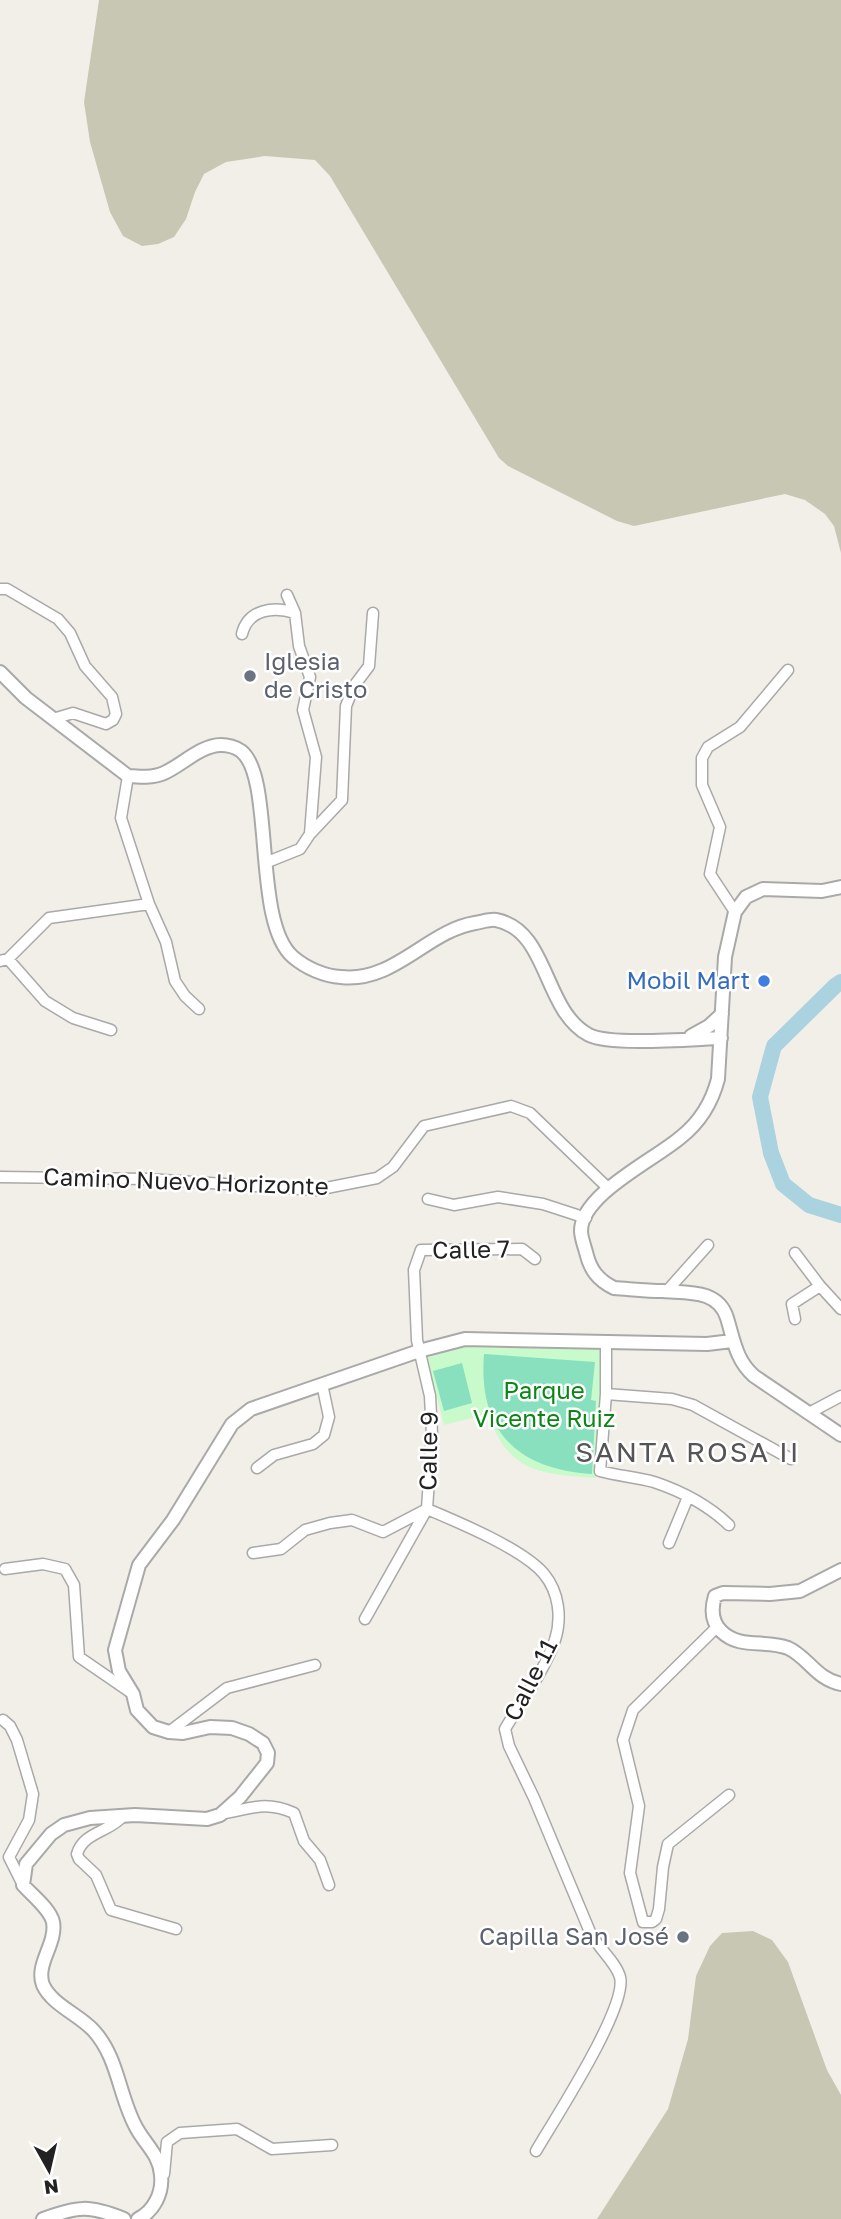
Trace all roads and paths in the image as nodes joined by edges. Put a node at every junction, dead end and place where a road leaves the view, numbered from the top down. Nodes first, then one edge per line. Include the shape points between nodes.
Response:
1 (0, 589) edge
2 (287, 595) dead end
3 (373, 612) dead end
4 (295, 613) junction
5 (242, 634) dead end
6 (788, 670) dead end
7 (0, 672) edge
8 (53, 719) junction
9 (128, 776) junction
10 (310, 834) junction
11 (265, 863) junction
12 (841, 887) edge
13 (149, 904) junction
14 (735, 912) junction
15 (4, 960) edge
16 (198, 1009) dead end
17 (722, 1014) junction
18 (111, 1030) dead end
19 (721, 1038) junction
20 (690, 1039) junction
21 (719, 1065) junction
22 (0, 1177) edge
23 (608, 1188) junction
24 (428, 1199) dead end
25 (586, 1218) junction
26 (708, 1245) dead end
27 (795, 1253) dead end
28 (535, 1259) dead end
29 (820, 1286) junction
30 (666, 1292) junction
31 (841, 1309) edge
32 (795, 1319) dead end
33 (732, 1340) junction
34 (606, 1341) junction
35 (419, 1351) junction
36 (322, 1384) junction
37 (606, 1394) junction
38 (841, 1396) edge
39 (809, 1413) junction
40 (841, 1435) edge
41 (791, 1459) dead end
42 (257, 1468) dead end
43 (688, 1497) junction
44 (427, 1509) junction
45 (729, 1525) dead end
46 (669, 1543) dead end
47 (253, 1553) dead end
48 (5, 1570) dead end
49 (841, 1570) edge
50 (365, 1619) dead end
51 (717, 1627) junction
52 (315, 1665) dead end
53 (841, 1685) edge
54 (133, 1695) junction
55 (3, 1720) dead end
56 (169, 1732) junction
57 (729, 1795) dead end
58 (220, 1815) junction
59 (123, 1816) junction
60 (23, 1885) junction
61 (328, 1885) dead end
62 (176, 1929) dead end
63 (332, 2145) dead end
64 (536, 2151) dead end
65 (160, 2191) junction
66 (106, 2215) edge
67 (43, 2219) edge
68 (124, 2219) edge
69 (138, 2219) edge

1 - 8 street via 58,619 85,666 112,697 116,714 106,724 73,713
2 - 4 street
3 - 10 street via 369,666 346,706 344,794
4 - 5 street via 281,608 258,612
4 - 10 street via 299,646 310,677 303,710 316,757
6 - 14 street via 740,727 708,747 702,758 702,785 720,827 710,874
7 - 8 street
8 - 9 street
9 - 11 street via 164,773 211,746 221,744 242,751 256,780
9 - 13 street via 121,818
10 - 11 street via 300,849
11 - 20 street via 281,942 292,956 318,972 353,979 378,974 461,925 494,920 514,926 529,940 560,1005 589,1035 614,1041
12 - 14 street via 822,891 763,889 746,897
13 - 15 street via 49,918
13 - 16 street via 166,942 175,981
14 - 17 street via 725,957
15 - 18 street via 46,1002 73,1018
17 - 19 street
17 - 20 street
19 - 20 street
19 - 21 street
20 - 21 street via 707,1048
21 - 23 street via 713,1097 682,1137
22 - 23 street, Camino Nuevo Horizonte via 147,1179 316,1190 377,1178 393,1167 424,1126 510,1106 530,1113
23 - 25 street
24 - 25 street via 454,1205 498,1197 543,1204
25 - 30 street via 581,1229 589,1267 602,1282 614,1288
26 - 30 street
27 - 29 street
28 - 35 street, Calle 7 via 522,1249 421,1250 415,1270
29 - 31 street
29 - 32 street via 792,1304
30 - 33 street via 692,1292 715,1300 726,1315
33 - 34 street via 707,1344
33 - 39 street via 744,1368
34 - 35 street via 472,1338
34 - 37 street
35 - 36 street
35 - 44 street, Calle 9 via 430,1396 432,1434
36 - 42 street via 329,1417 324,1436 313,1444 274,1455
36 - 54 street via 251,1409 232,1424 173,1520 139,1565 115,1650 119,1671
37 - 41 street via 693,1405
37 - 43 street via 600,1471 653,1482
38 - 39 street
39 - 40 street
43 - 45 street
43 - 46 street
44 - 47 street via 383,1532 352,1520 330,1522 305,1530 281,1549
44 - 50 street, Calle 9
44 - 64 street, Calle 11 via 473,1528 531,1562 544,1574 558,1606 555,1639 505,1728 590,1932 621,1979 597,2050
48 - 54 street via 43,1564 65,1569 74,1585 79,1657
49 - 51 street via 800,1591 715,1596 712,1613
51 - 53 street via 737,1642 790,1649 819,1675
51 - 57 street via 633,1710 627,1724 623,1740 639,1806 629,1873 643,1922 652,1922 658,1914 668,1844
52 - 56 street via 227,1688
54 - 56 street via 141,1717
55 - 60 street via 17,1740 33,1794 29,1820 9,1857
56 - 58 street via 232,1728 263,1743 267,1763
58 - 59 street via 207,1819
58 - 61 street via 264,1805 294,1814 304,1841 320,1860
59 - 60 street via 64,1825 26,1864
59 - 62 street via 84,1840 76,1854 96,1875 111,1910
60 - 65 street via 53,1923 42,1966 43,1985 103,2044 136,2128 157,2157
63 - 65 street via 272,2149 237,2129 180,2133 167,2143
65 - 69 street via 154,2205
66 - 67 street via 73,2208
66 - 68 street

